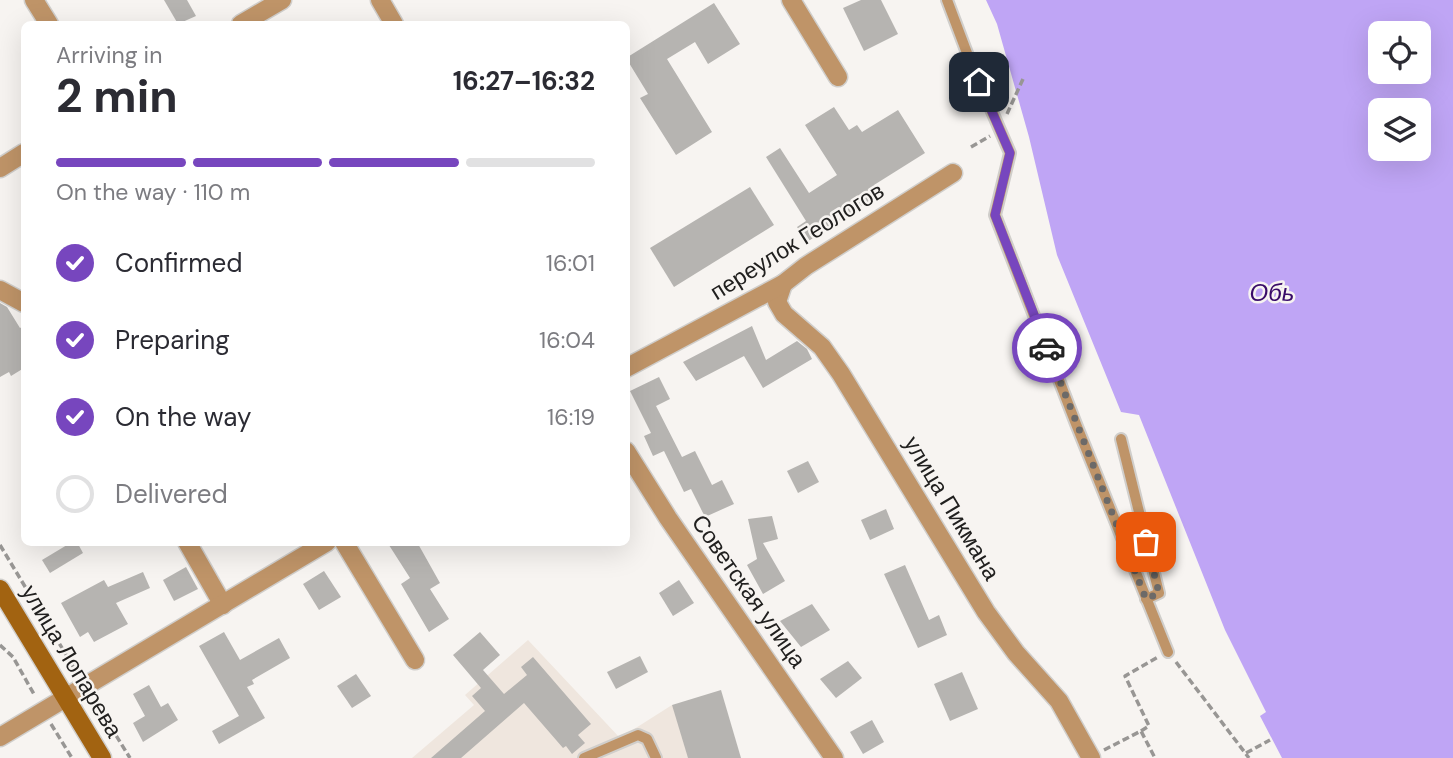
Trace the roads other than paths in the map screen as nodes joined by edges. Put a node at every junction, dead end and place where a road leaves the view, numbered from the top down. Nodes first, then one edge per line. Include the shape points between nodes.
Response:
1 (34, 0) edge
2 (282, 0) edge
3 (380, 0) edge
4 (791, 0) edge
5 (947, 0) edge
6 (47, 21) edge
7 (246, 21) edge
8 (392, 21) edge
9 (838, 77) dead end
10 (21, 155) edge
11 (0, 168) edge
12 (953, 173) dead end
13 (783, 284) junction
14 (0, 290) edge
15 (21, 301) edge
16 (630, 366) edge
17 (1121, 439) dead end
18 (630, 457) edge
19 (189, 546) edge
20 (320, 546) edge
21 (346, 546) edge
22 (0, 589) edge
23 (1146, 599) junction
24 (223, 605) junction
25 (1168, 652) road end
26 (415, 660) dead end
27 (65, 699) junction
28 (0, 737) edge
29 (1091, 757) edge
30 (102, 758) edge
31 (585, 758) edge
32 (656, 758) edge
33 (834, 758) edge

1 - 6 street
2 - 7 street
3 - 8 street
4 - 9 street
5 - 23 lane via 1010,153 995,215
10 - 11 street
12 - 13 street, переулок Геологов
13 - 16 street, переулок Геологов
13 - 29 street, улица Пикмана via 777,302 784,314 835,365 986,612 1059,701
14 - 15 street
17 - 23 lane via 1159,593
18 - 33 street, Советская улица
19 - 24 street
20 - 24 street
21 - 26 street
22 - 27 main road, улица Лопарева
23 - 25 lane
24 - 27 street
27 - 28 street
27 - 30 main road, улица Лопарева
31 - 32 lane via 638,735 647,739

